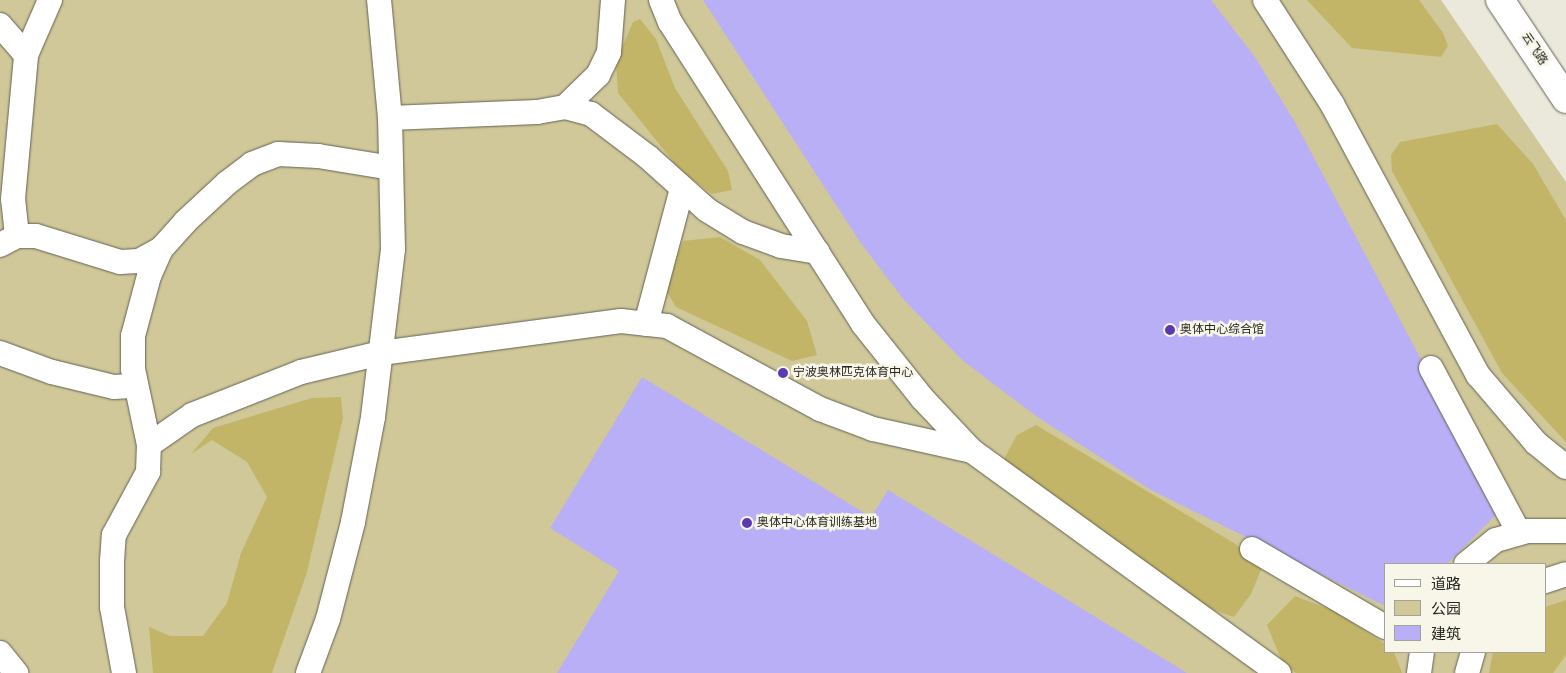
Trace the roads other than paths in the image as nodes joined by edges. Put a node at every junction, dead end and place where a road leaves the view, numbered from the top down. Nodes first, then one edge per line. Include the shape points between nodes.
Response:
1 (50, 0) edge
2 (379, 0) edge
3 (613, 0) edge
4 (661, 0) edge
5 (1265, 0) edge
6 (1500, 0) edge
7 (0, 25) edge
8 (26, 55) junction
9 (1566, 99) edge
10 (564, 107) junction
11 (390, 118) junction
12 (391, 168) junction
13 (682, 189) junction
14 (8, 240) edge
15 (161, 250) junction
16 (818, 252) junction
17 (646, 324) junction
18 (381, 352) junction
19 (0, 353) edge
20 (1431, 368) dead end
21 (136, 386) junction
22 (149, 445) junction
23 (972, 452) junction
24 (1566, 467) edge
25 (1566, 531) edge
26 (1519, 533) junction
27 (1252, 549) dead end
28 (1467, 563) edge
29 (1566, 574) edge
30 (1546, 581) edge
31 (1384, 626) edge
32 (0, 653) edge
33 (1422, 653) edge
34 (1472, 653) edge
35 (16, 673) edge
36 (124, 673) edge
37 (308, 673) edge
38 (1279, 673) edge
39 (1419, 673) edge
40 (1467, 673) edge

1 - 8 street
2 - 11 street
3 - 10 street via 609,52 598,75
4 - 16 street via 670,22
5 - 24 street via 1332,104 1478,375 1536,443
6 - 9 main road, 云飞路
7 - 8 street
8 - 14 street
10 - 11 street via 537,112
10 - 13 street via 591,114
11 - 12 street
12 - 15 street via 318,156 278,154 252,164 227,183 184,222
12 - 18 street via 393,249
13 - 16 street via 707,210 743,232 781,246
13 - 17 street
14 - 15 street via 53,240 120,262 138,261
15 - 21 street via 149,276 133,336
16 - 23 street via 863,324 922,398
17 - 18 street via 621,321
17 - 23 street via 667,326 820,409 873,429
18 - 22 street via 301,372 192,415
18 - 37 street via 374,417 353,522 328,619
19 - 21 street via 52,372 114,387
20 - 26 street
21 - 22 street
22 - 36 street via 148,472 114,535 112,607
23 - 38 street
25 - 26 street
26 - 28 street via 1496,540
27 - 31 street
29 - 30 street
32 - 35 street
33 - 39 street
34 - 40 street

